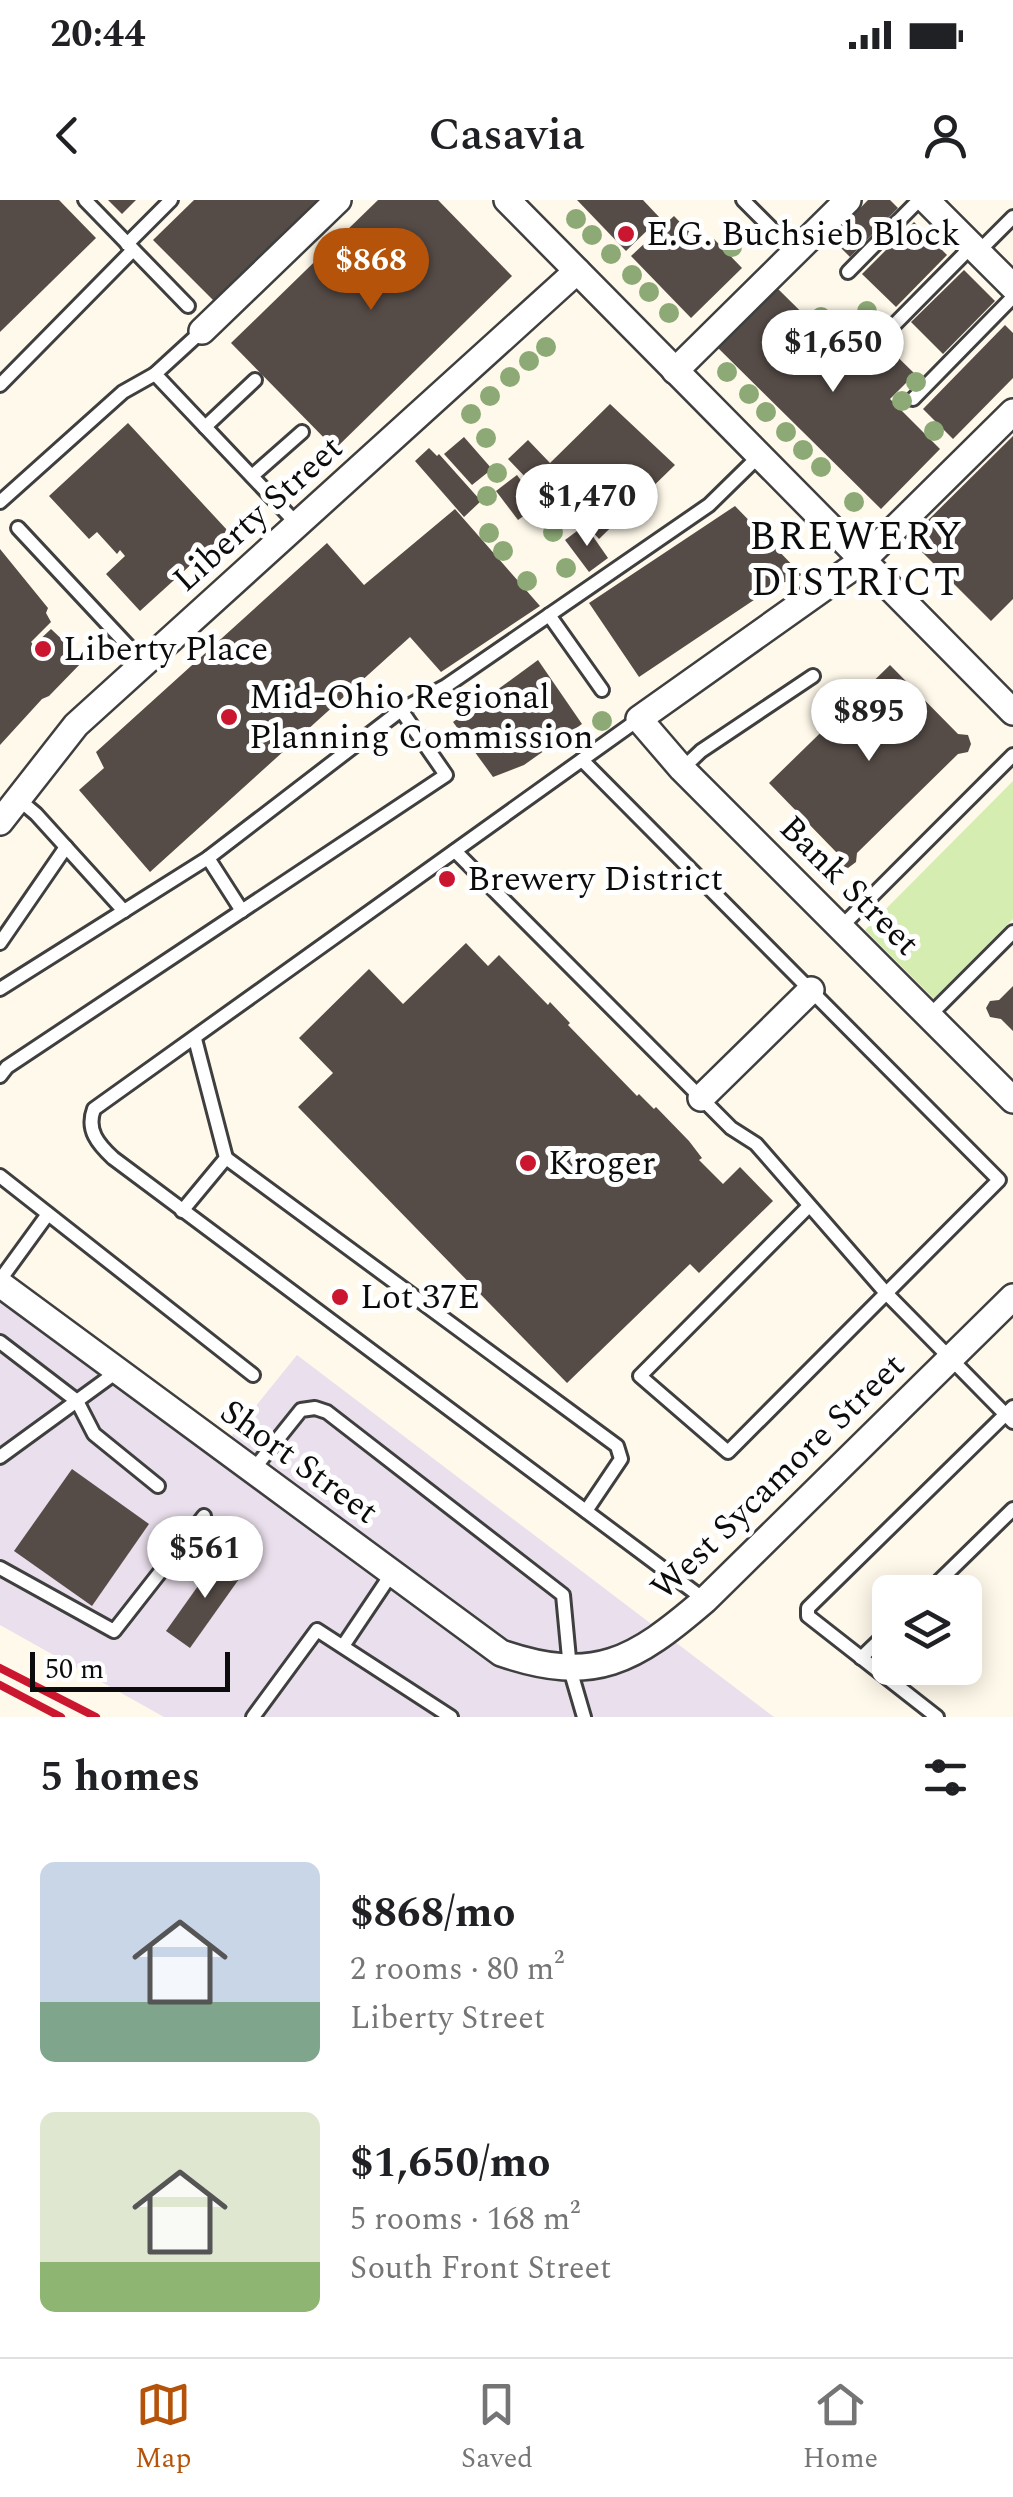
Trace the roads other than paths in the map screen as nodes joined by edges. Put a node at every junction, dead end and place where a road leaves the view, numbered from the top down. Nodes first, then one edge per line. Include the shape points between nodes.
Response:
1 (85, 200) edge
2 (171, 200) edge
3 (338, 200) edge
4 (507, 200) edge
5 (743, 200) edge
6 (848, 200) edge
7 (924, 200) edge
8 (1013, 218) edge
9 (130, 247) junction
10 (975, 249) junction
11 (795, 252) junction
12 (577, 272) junction
13 (848, 272) dead end
14 (1013, 288) edge
15 (1013, 296) edge
16 (188, 306) dead end
17 (893, 326) dead end
18 (202, 331) joint
19 (675, 371) junction
20 (155, 374) junction
21 (255, 380) dead end
22 (0, 385) edge
23 (913, 399) dead end
24 (1013, 412) edge
25 (205, 426) junction
26 (302, 432) dead end
27 (759, 456) junction
28 (252, 476) junction
29 (0, 502) edge
30 (298, 525) junction
31 (18, 528) dead end
32 (863, 560) junction
33 (549, 616) junction
34 (144, 663) junction
35 (813, 676) dead end
36 (602, 690) dead end
37 (401, 710) junction
38 (1013, 712) edge
39 (639, 719) junction
40 (1013, 755) edge
41 (582, 760) junction
42 (682, 770) junction
43 (17, 798) junction
44 (0, 822) edge
45 (66, 847) junction
46 (455, 851) junction
47 (208, 858) junction
48 (124, 911) junction
49 (242, 911) junction
50 (842, 928) junction
51 (1013, 932) edge
52 (0, 943) edge
53 (0, 989) edge
54 (811, 990) junction
55 (930, 1015) junction
56 (195, 1039) junction
57 (0, 1076) edge
58 (701, 1098) junction
59 (1013, 1100) edge
60 (226, 1158) junction
61 (0, 1176) edge
62 (808, 1208) junction
63 (182, 1210) junction
64 (48, 1214) junction
65 (0, 1282) edge
66 (886, 1293) junction
67 (1013, 1297) edge
68 (0, 1342) edge
69 (950, 1358) junction
70 (118, 1372) junction
71 (253, 1375) dead end
72 (77, 1401) junction
73 (1011, 1414) edge
74 (0, 1457) edge
75 (252, 1470) junction
76 (158, 1486) dead end
77 (1013, 1509) edge
78 (586, 1510) junction
79 (204, 1516) dead end
80 (1002, 1520) junction
81 (1013, 1531) edge
82 (0, 1568) edge
83 (392, 1573) junction
84 (945, 1575) edge
85 (705, 1600) junction
86 (343, 1646) junction
87 (872, 1647) edge
88 (861, 1658) junction
89 (570, 1669) junction
90 (253, 1717) edge
91 (452, 1717) edge
92 (584, 1717) edge
93 (937, 1717) edge

1 - 9 lane
2 - 9 lane
3 - 18 street
4 - 12 street
5 - 11 lane
6 - 11 street
7 - 10 street
7 - 13 lane
8 - 10 lane
9 - 16 lane
9 - 22 lane
10 - 14 street
10 - 17 lane
11 - 19 street
12 - 19 street
12 - 30 street, Liberty Street
15 - 23 lane
18 - 20 lane
19 - 27 street
20 - 25 lane
20 - 29 lane via 123,392
21 - 25 lane
24 - 32 street
25 - 28 lane
26 - 28 lane
27 - 32 street
27 - 33 lane via 710,505
28 - 30 lane
30 - 34 street, Liberty Street
31 - 34 lane
32 - 38 street
32 - 39 street
33 - 36 lane
33 - 37 lane
34 - 43 street, Liberty Street via 76,725
35 - 42 lane
37 - 47 lane
37 - 49 lane via 446,776
39 - 41 lane
39 - 42 street, Bank Street
40 - 50 lane
41 - 46 lane
41 - 54 lane
42 - 50 street, Bank Street
43 - 44 street, Liberty Street
43 - 45 lane
45 - 48 lane
45 - 52 lane
46 - 56 lane
46 - 58 lane
47 - 48 lane
47 - 49 lane
48 - 53 lane
49 - 57 lane
50 - 55 street, Bank Street
51 - 55 lane
54 - 58 street
54 - 66 lane via 1000,1180
55 - 59 street, Bank Street
56 - 60 lane
56 - 63 lane via 94,1109 90,1121 96,1142
58 - 62 lane via 756,1144
60 - 63 lane
60 - 78 lane via 617,1446 621,1459
61 - 64 lane
62 - 66 lane
62 - 66 lane via 640,1376 728,1452
63 - 78 lane
64 - 65 lane
64 - 71 lane
65 - 70 street, Short Street
66 - 69 lane
67 - 69 street, West Sycamore Street
68 - 72 lane
69 - 73 lane
69 - 85 street, West Sycamore Street
70 - 72 lane
70 - 75 street, Short Street
72 - 74 lane
72 - 76 lane via 94,1434
73 - 88 lane via 808,1608 808,1616
75 - 83 street, Short Street
75 - 89 lane via 300,1410 327,1412 563,1595
77 - 80 lane
78 - 85 lane
79 - 82 lane via 114,1630
80 - 81 lane
80 - 84 lane
83 - 86 lane
83 - 89 street, Short Street via 501,1653
85 - 89 street, West Sycamore Street via 626,1657
86 - 90 lane via 318,1630
86 - 91 lane
87 - 88 lane
88 - 93 lane
89 - 92 lane

